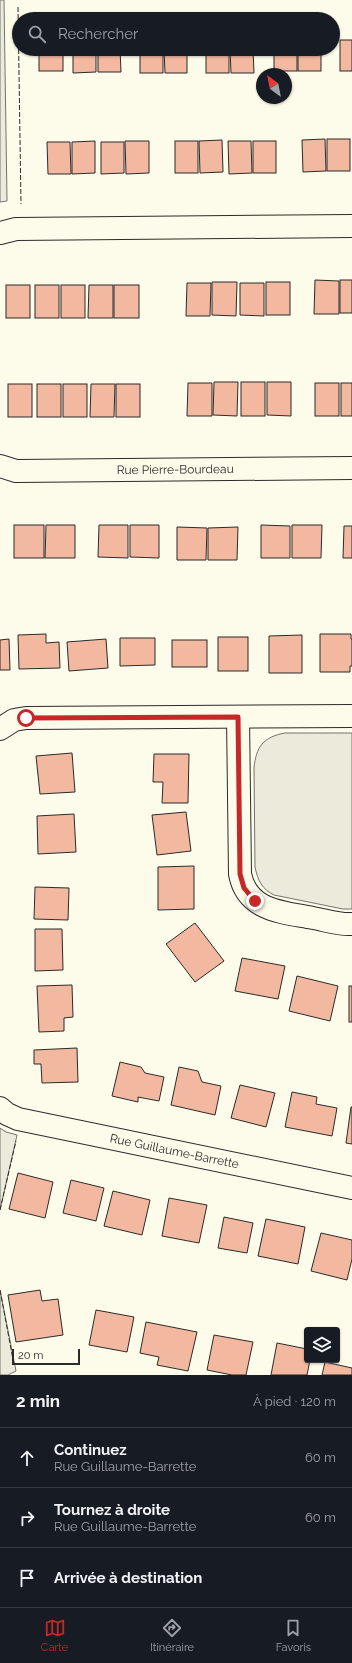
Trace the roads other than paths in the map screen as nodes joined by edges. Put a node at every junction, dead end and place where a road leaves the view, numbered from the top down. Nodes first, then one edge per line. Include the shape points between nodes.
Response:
1 (352, 226) edge
2 (0, 233) edge
3 (0, 466) edge
4 (352, 468) edge
5 (352, 716) edge
6 (238, 717) junction
7 (0, 729) edge
8 (352, 924) edge
9 (0, 1108) edge
10 (352, 1188) edge

1 - 2 street via 16,229
3 - 4 street, Rue Pierre-Bourdeau via 16,471
5 - 6 street
6 - 7 street via 26,718 14,720
6 - 8 street via 240,874 244,888 255,901 271,910
9 - 10 street, Rue Guillaume-Barrette via 18,1119

